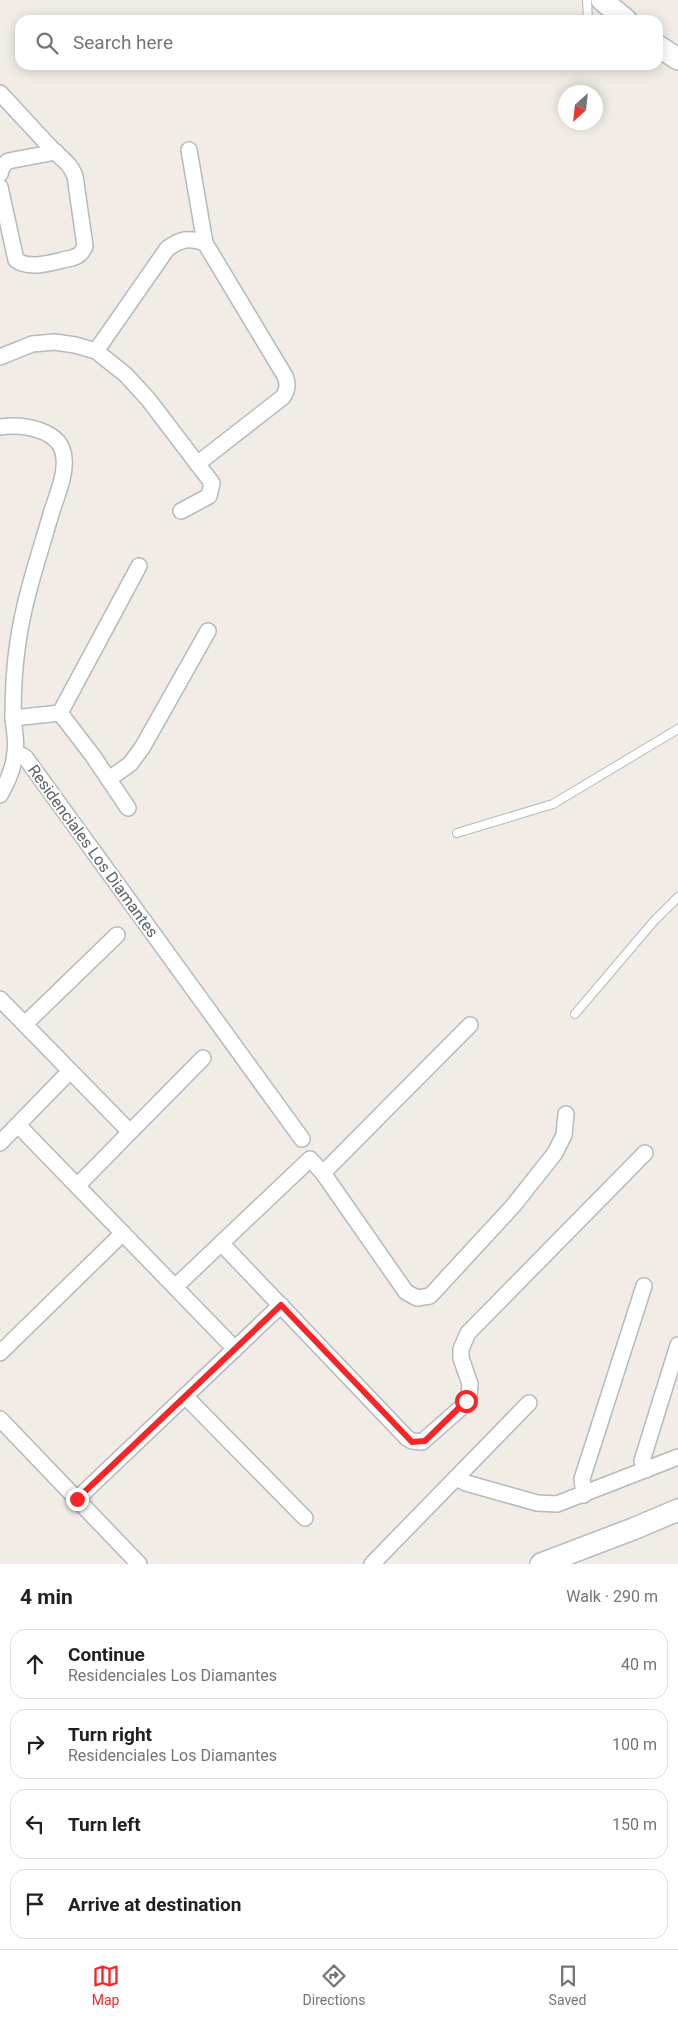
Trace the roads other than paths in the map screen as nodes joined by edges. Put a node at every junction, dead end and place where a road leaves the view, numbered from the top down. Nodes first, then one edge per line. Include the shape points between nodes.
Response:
1 (587, 0) edge
2 (602, 0) edge
3 (588, 15) edge
4 (620, 15) edge
5 (663, 49) edge
6 (678, 59) edge
7 (0, 92) edge
8 (188, 150) dead end
9 (56, 152) junction
10 (0, 174) edge
11 (0, 187) edge
12 (205, 243) junction
13 (96, 351) junction
14 (0, 357) edge
15 (0, 427) edge
16 (197, 464) junction
17 (181, 511) dead end
18 (139, 566) dead end
19 (208, 631) dead end
20 (60, 714) junction
21 (13, 718) junction
22 (678, 729) edge
23 (16, 752) junction
24 (109, 779) junction
25 (0, 795) edge
26 (128, 808) dead end
27 (457, 833) dead end
28 (678, 897) edge
29 (117, 935) dead end
30 (0, 999) edge
31 (575, 1014) dead end
32 (25, 1024) junction
33 (470, 1025) dead end
34 (203, 1058) dead end
35 (70, 1071) junction
36 (566, 1114) dead end
37 (18, 1125) junction
38 (130, 1132) junction
39 (302, 1139) dead end
40 (0, 1143) edge
41 (645, 1153) dead end
42 (323, 1173) junction
43 (77, 1186) junction
44 (123, 1233) junction
45 (221, 1243) junction
46 (644, 1286) dead end
47 (175, 1287) junction
48 (281, 1305) junction
49 (678, 1345) edge
50 (235, 1349) junction
51 (0, 1353) edge
52 (186, 1396) junction
53 (529, 1403) dead end
54 (0, 1419) edge
55 (678, 1457) edge
56 (646, 1470) junction
57 (456, 1478) junction
58 (584, 1495) junction
59 (77, 1499) junction
60 (678, 1510) edge
61 (305, 1518) dead end
62 (139, 1564) edge
63 (372, 1564) edge
64 (541, 1564) edge

1 - 3 lane
2 - 4 street
5 - 6 street
7 - 9 street
8 - 12 street
9 - 10 street via 8,162
9 - 11 street via 69,163 75,176 85,246 78,256 31,265 23,265 16,260
12 - 13 street via 195,239 184,240 167,249
12 - 16 street via 288,384 283,396
13 - 14 street via 55,342 32,344
13 - 16 street via 126,375 148,399
15 - 21 street, Residenciales Los Diamantes via 18,426 46,433 61,447 64,458 62,479 27,598 18,641
16 - 17 street via 212,483 209,496
18 - 20 street
19 - 24 street via 142,748 130,764
20 - 21 street
20 - 24 street
21 - 23 street, Residenciales Los Diamantes
22 - 27 lane via 553,804
23 - 25 street
23 - 39 street, Residenciales Los Diamantes via 25,757
24 - 26 street
28 - 31 lane
29 - 32 street
30 - 32 street
32 - 35 street
33 - 42 street
34 - 38 street
35 - 37 street
35 - 38 street
36 - 42 street via 561,1143 532,1184 426,1297 417,1298 406,1292
37 - 40 street
37 - 43 street
38 - 43 street
41 - 48 street via 473,1326 464,1341 461,1358 470,1384 469,1396 463,1406 425,1441 407,1438
42 - 45 street via 312,1160 308,1160
43 - 44 street
44 - 47 street
44 - 51 street
45 - 47 street
45 - 48 street
46 - 58 street via 582,1479
47 - 50 street
48 - 50 street
49 - 56 street via 642,1461
50 - 52 street
52 - 59 street
52 - 61 street
53 - 57 street
54 - 59 street
55 - 56 street
56 - 58 street
57 - 58 street via 548,1505
57 - 63 street
59 - 62 street
60 - 64 street

